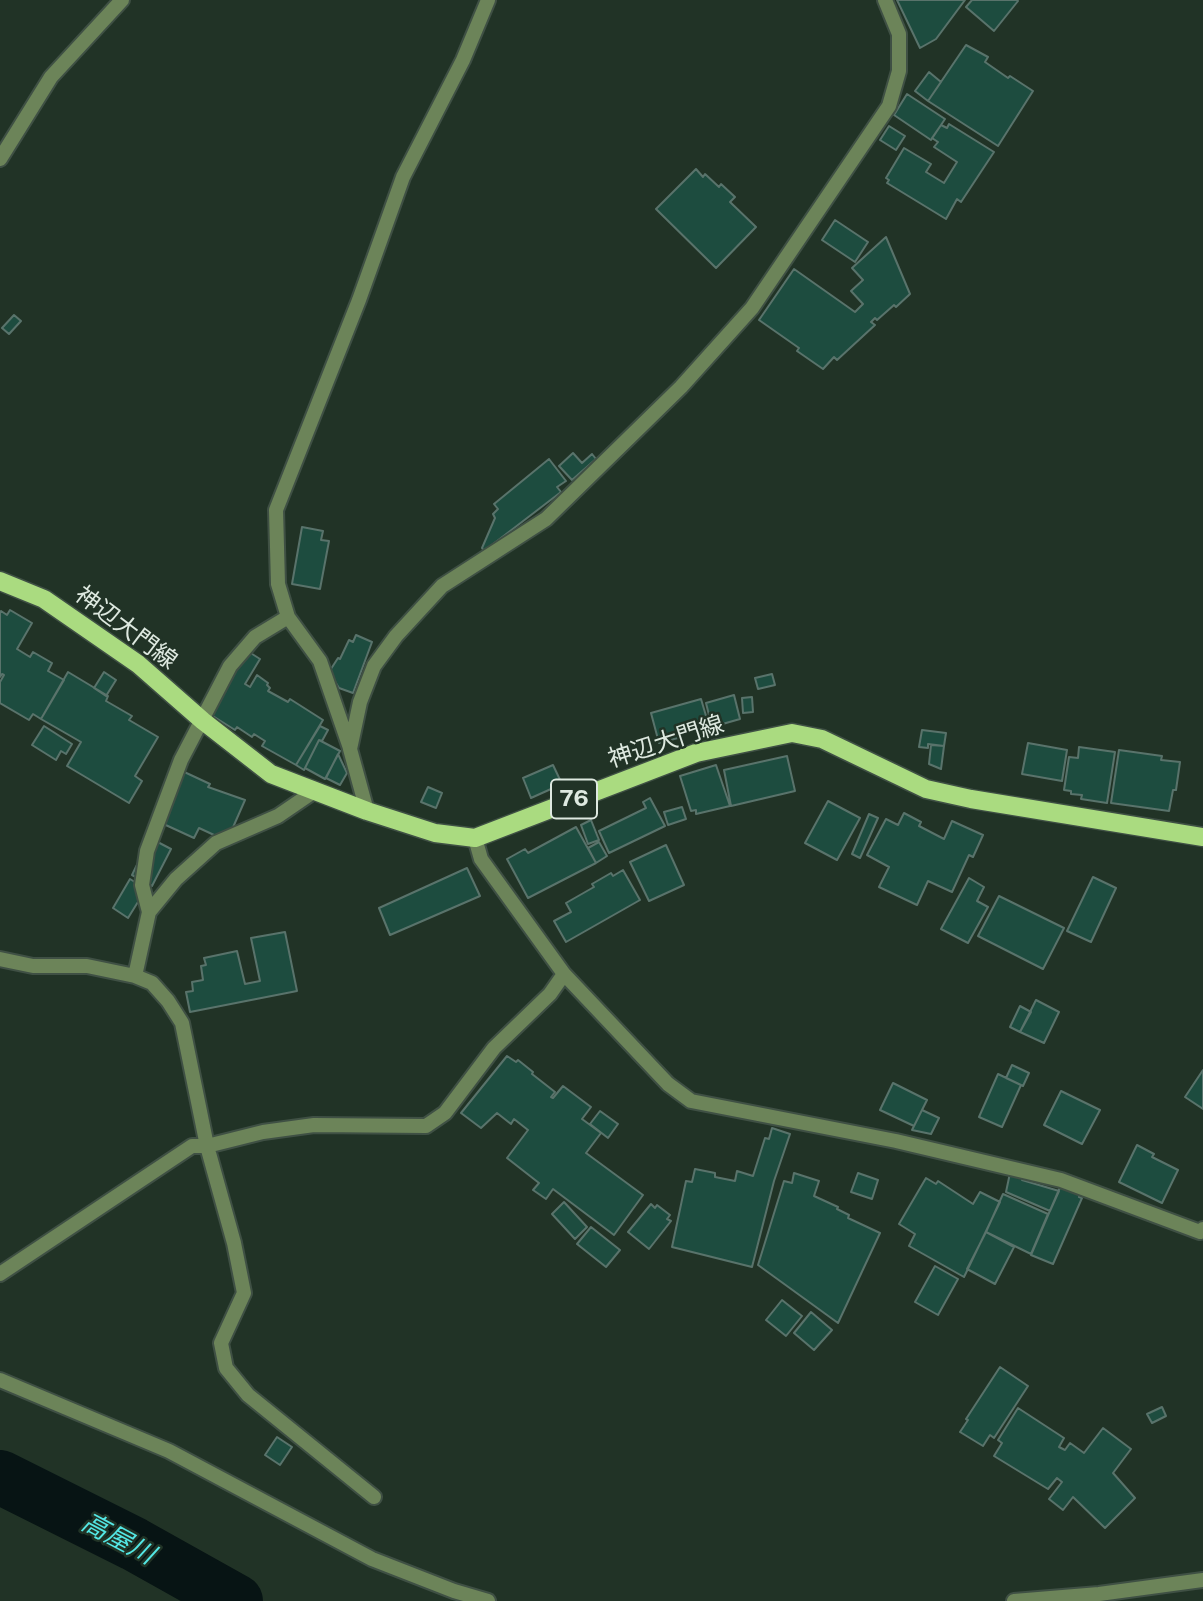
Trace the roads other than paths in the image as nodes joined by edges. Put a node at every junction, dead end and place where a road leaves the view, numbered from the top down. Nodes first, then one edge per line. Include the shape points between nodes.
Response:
1 (122, 0) edge
2 (488, 0) edge
3 (885, 0) edge
4 (0, 159) edge
5 (0, 582) edge
6 (288, 617) junction
7 (203, 721) junction
8 (351, 749) junction
9 (316, 790) junction
10 (367, 811) junction
11 (1203, 836) edge
12 (475, 838) junction
13 (149, 912) junction
14 (0, 959) edge
15 (564, 974) junction
16 (135, 975) junction
17 (206, 1146) junction
18 (1202, 1232) edge
19 (0, 1274) edge
20 (0, 1380) edge
21 (374, 1497) dead end
22 (1203, 1580) edge
23 (488, 1601) edge
24 (1014, 1601) edge

1 - 4 street via 51,76
2 - 6 street via 403,177 276,510 278,584
3 - 8 street via 899,34 898,71 889,106 752,308 681,387 546,519 442,586 405,626 374,666 360,702
5 - 7 main road, 神辺大門線 / 76 via 44,599 138,664
6 - 7 street via 255,637 230,666
6 - 8 street via 320,661
7 - 9 main road, 神辺大門線 / 76 via 271,774
7 - 13 street via 181,760 146,851 142,885
8 - 10 street
9 - 10 main road, 神辺大門線 / 76
9 - 13 street via 278,816 216,843 176,879
10 - 12 main road, 神辺大門線 / 76 via 435,834
11 - 12 main road, 神辺大門線 / 76 via 926,789 822,739 792,733 696,753
12 - 15 street via 481,859
13 - 16 street
14 - 16 street via 33,967 87,966
15 - 17 street via 550,994 494,1048 445,1113 426,1126 314,1125
15 - 18 street via 668,1084 691,1101 896,1141 1061,1180
16 - 17 street via 152,983 182,1023
17 - 19 street via 192,1146
17 - 21 street via 244,1293 221,1343 226,1368 248,1395
20 - 23 street via 169,1451 372,1559
22 - 24 street

